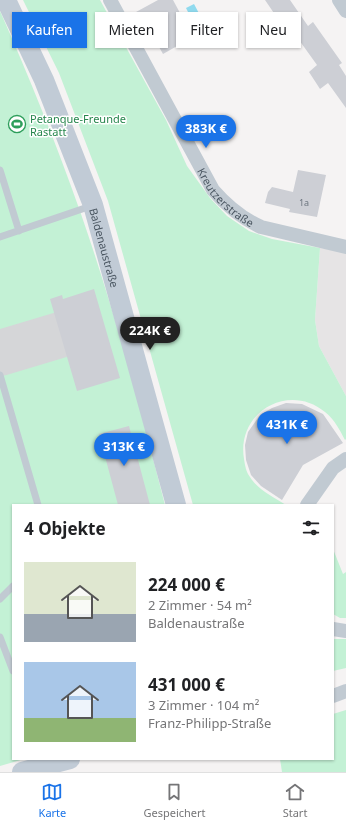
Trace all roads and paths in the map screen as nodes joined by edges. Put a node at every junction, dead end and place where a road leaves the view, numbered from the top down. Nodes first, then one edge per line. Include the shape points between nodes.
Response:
1 (6, 0) edge
2 (110, 0) edge
3 (339, 0) edge
4 (346, 11) edge
5 (0, 170) edge
6 (93, 205) junction
7 (19, 231) junction
8 (0, 237) edge
9 (346, 246) edge
10 (0, 375) edge
11 (346, 459) edge
12 (38, 504) edge
13 (176, 504) edge
14 (308, 504) edge
15 (12, 587) edge
16 (0, 600) edge
17 (334, 629) edge
18 (346, 631) edge
19 (0, 637) edge
20 (12, 668) edge
21 (346, 686) edge
22 (334, 687) edge
23 (346, 691) edge
24 (334, 696) edge
25 (62, 760) edge
26 (45, 762) edge
27 (22, 772) edge

1 - 6 street, Baldenaustraße via 44,80
2 - 9 street, Kreutzerstraße via 213,190 224,202 241,216 261,226
3 - 4 street
5 - 7 lane
6 - 7 lane
6 - 13 street, Baldenaustraße
7 - 8 lane
10 - 12 lane
11 - 14 street via 333,468
15 - 16 lane
17 - 18 street
19 - 20 lane
21 - 22 street
23 - 24 street
25 - 26 street
26 - 27 street

